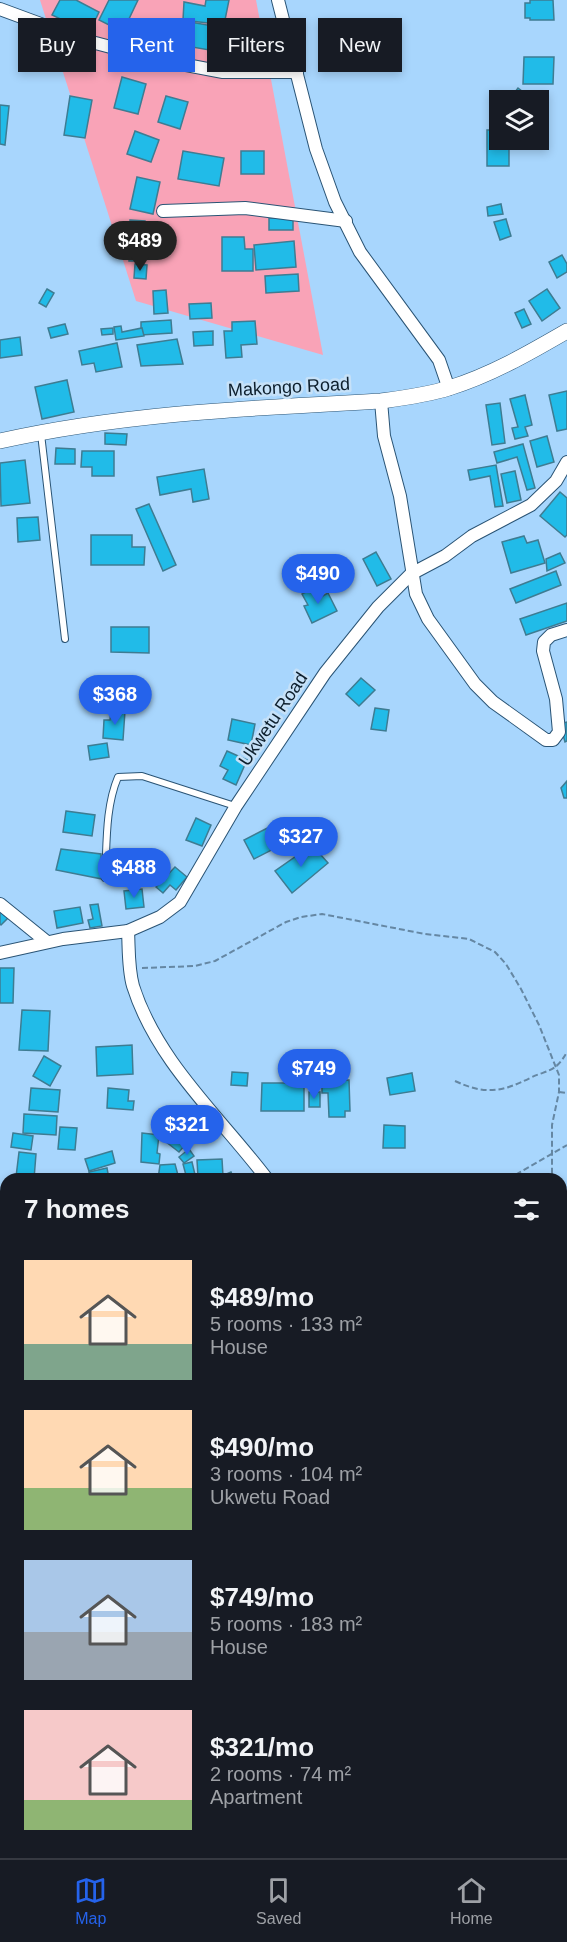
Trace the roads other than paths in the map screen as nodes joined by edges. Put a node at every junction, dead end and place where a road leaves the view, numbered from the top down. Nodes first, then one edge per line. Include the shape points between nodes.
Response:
1 (278, 0) edge
2 (0, 9) edge
3 (283, 18) edge
4 (207, 69) edge
5 (297, 72) edge
6 (163, 210) dead end
7 (346, 221) junction
8 (567, 331) edge
9 (449, 388) junction
10 (381, 401) junction
11 (41, 432) junction
12 (0, 441) edge
13 (567, 462) edge
14 (411, 574) junction
15 (567, 630) edge
16 (65, 639) dead end
17 (236, 806) junction
18 (105, 878) dead end
19 (0, 904) edge
20 (128, 931) junction
21 (47, 942) junction
22 (0, 953) edge
23 (262, 1173) edge

1 - 3 street
2 - 4 street via 84,40
5 - 7 street via 316,148
6 - 7 street via 245,207
7 - 9 street via 360,252 439,360
8 - 9 street, Makongo Road via 498,370
9 - 10 street, Makongo Road
10 - 11 street, Makongo Road via 162,415
10 - 14 street via 384,436 400,496
11 - 12 street, Makongo Road
11 - 16 lane
13 - 14 street, Ukwetu Road via 556,481 531,505
14 - 15 street via 428,619 475,684 546,740 554,740 560,732 544,642
14 - 17 street, Ukwetu Road via 378,607 325,673
17 - 18 lane via 142,776 118,777 109,812
17 - 20 street, Ukwetu Road via 180,902
19 - 21 street
20 - 21 street, Ukwetu Road
20 - 23 street via 130,969 142,1008 196,1097
21 - 22 street, Ukwetu Road

